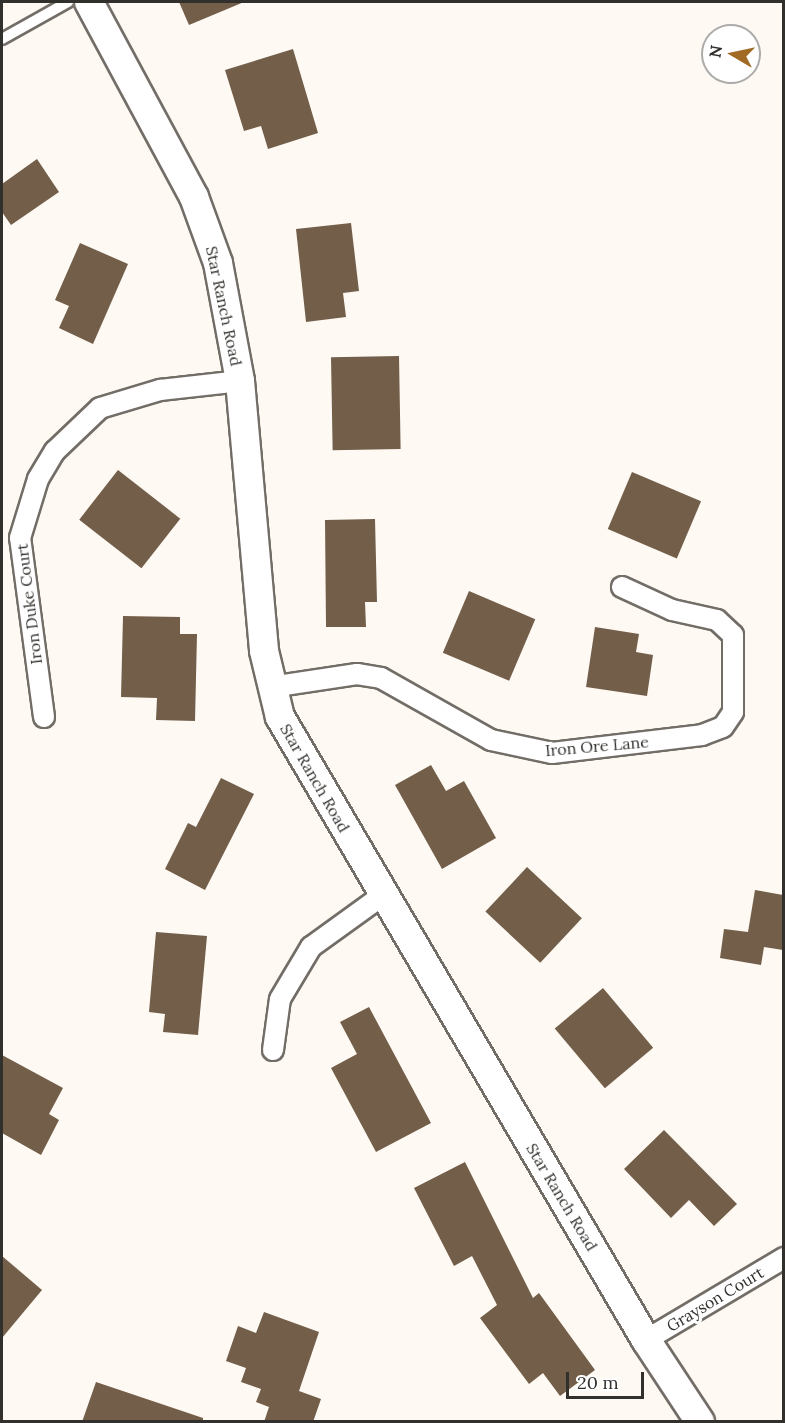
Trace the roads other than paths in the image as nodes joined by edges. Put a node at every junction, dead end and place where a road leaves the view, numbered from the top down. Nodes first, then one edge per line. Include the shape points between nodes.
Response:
1 (68, 2) edge
2 (89, 2) edge
3 (2, 39) edge
4 (240, 381) junction
5 (622, 587) dead end
6 (271, 687) junction
7 (44, 717) dead end
8 (383, 895) junction
9 (273, 1050) dead end
10 (783, 1258) edge
11 (646, 1340) junction
12 (700, 1422) edge

1 - 3 lane
2 - 4 street, Star Ranch Road via 194,197 218,263
4 - 6 street, Star Ranch Road
4 - 7 street, Iron Duke Court via 160,390 100,408 55,451 38,479 20,538
5 - 6 street, Iron Ore Lane via 672,610 717,620 733,635 733,712 723,727 702,735 528,750 491,740 381,678 357,674
6 - 8 street, Star Ranch Road via 297,751
8 - 9 street via 336,925 305,956 280,999
8 - 11 street, Star Ranch Road
10 - 11 street, Grayson Court
11 - 12 street, Star Ranch Road

